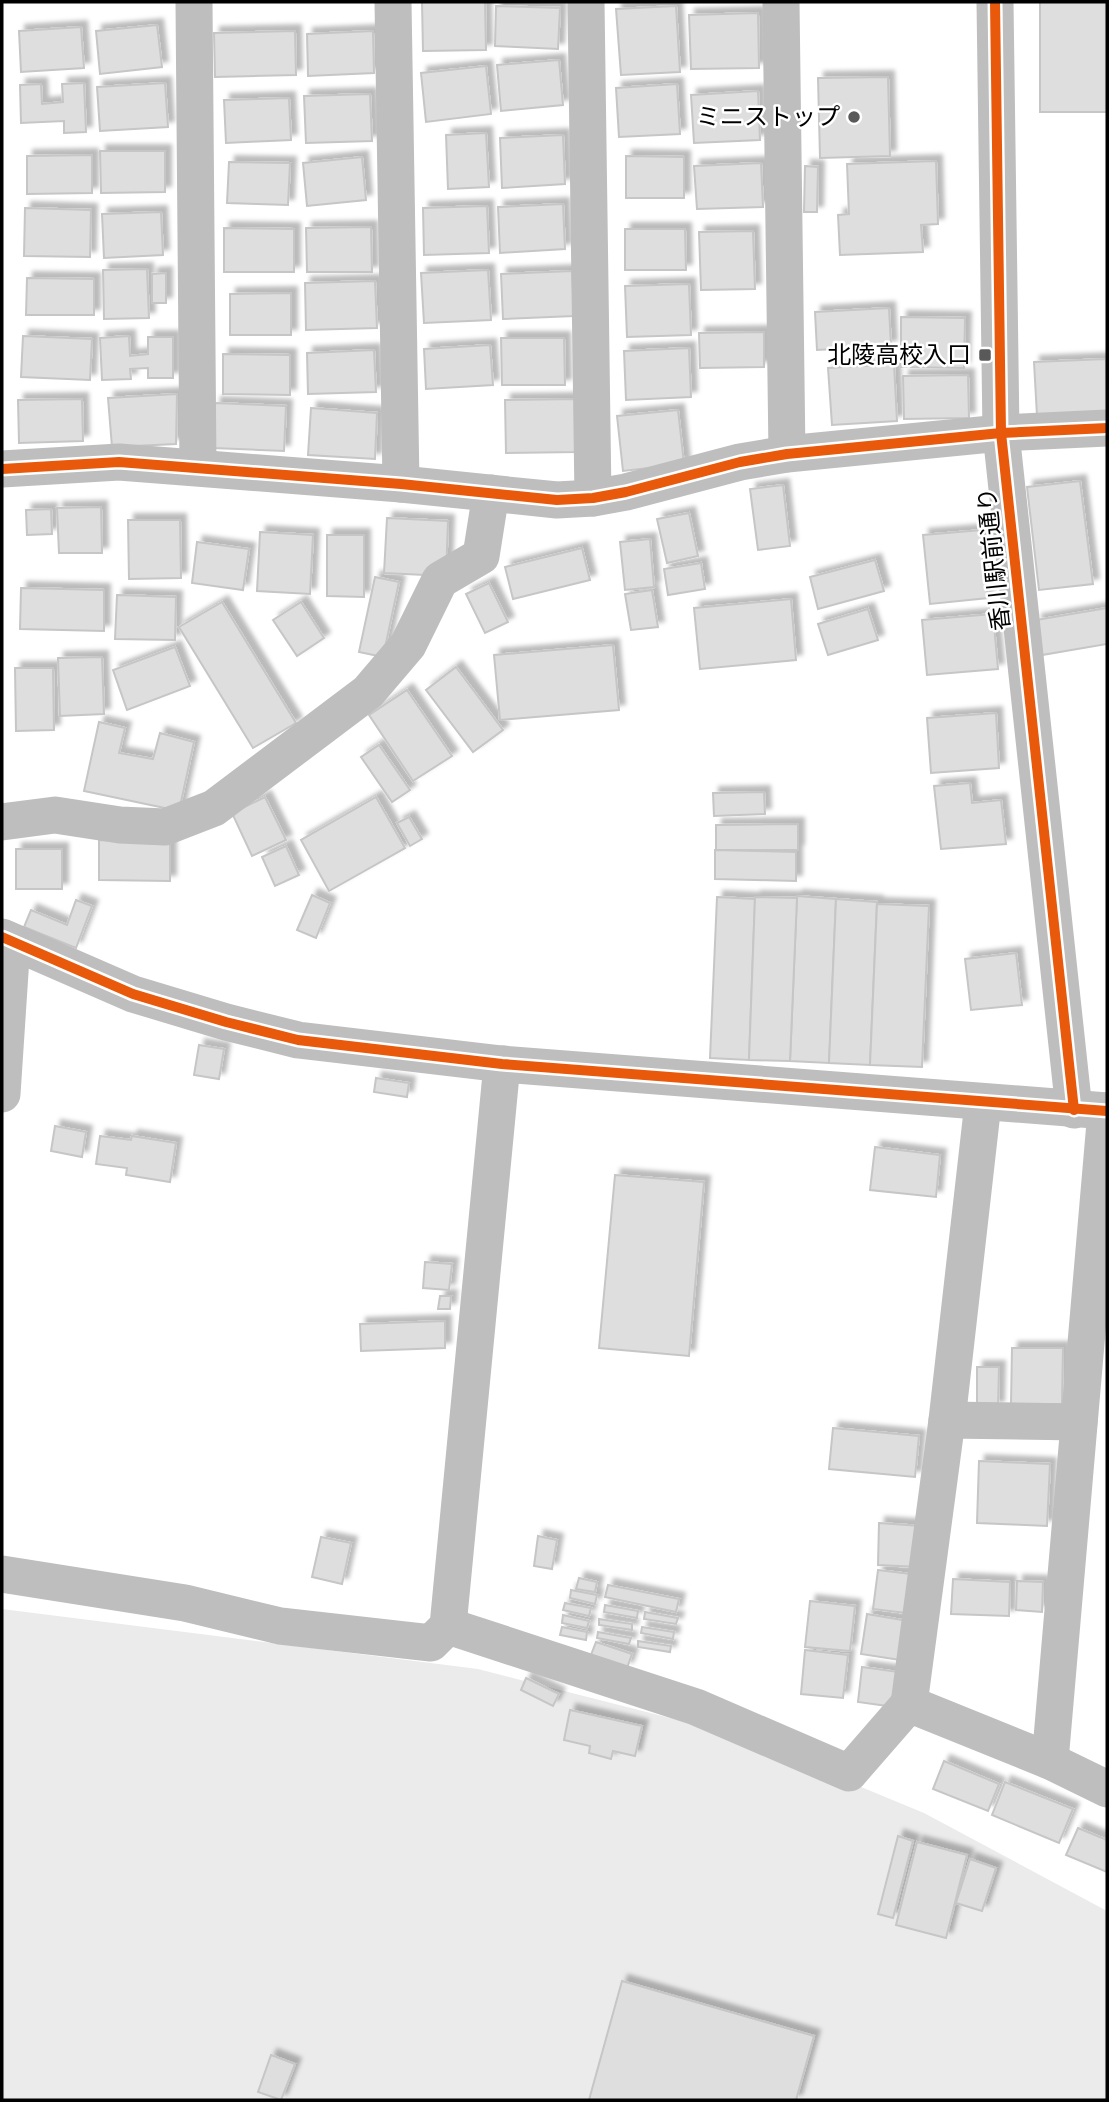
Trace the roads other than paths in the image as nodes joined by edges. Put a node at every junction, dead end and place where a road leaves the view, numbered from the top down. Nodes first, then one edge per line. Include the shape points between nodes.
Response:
1 (194, 2) edge
2 (393, 2) edge
3 (586, 2) edge
4 (781, 2) edge
5 (995, 2) edge
6 (1107, 428) edge
7 (1001, 433) junction
8 (787, 454) junction
9 (198, 467) junction
10 (2, 469) edge
11 (401, 484) junction
12 (491, 493) junction
13 (593, 498) junction
14 (2, 822) edge
15 (7, 939) edge
16 (502, 1064) junction
17 (2, 1094) edge
18 (983, 1103) junction
19 (1096, 1111) edge
20 (947, 1420) junction
21 (1079, 1422) junction
22 (2, 1574) edge
23 (448, 1626) junction
24 (909, 1704) junction
25 (1050, 1761) junction
26 (1107, 1789) edge

1 - 9 street
2 - 11 street
3 - 13 street
4 - 8 street
5 - 7 street, 香川駅前通り
6 - 7 street
7 - 8 street
7 - 19 street, 香川駅前通り
8 - 13 street
9 - 10 street via 119,462
9 - 11 street
11 - 12 street
12 - 13 street via 557,500
12 - 14 street via 481,556 440,580 408,645 368,692 214,808 165,827 55,815
15 - 16 street via 133,994 226,1022 298,1040
15 - 17 street
16 - 18 street
16 - 23 street
18 - 19 street
18 - 20 street
19 - 21 street, 香川駅前通り
20 - 21 street
20 - 24 street
21 - 25 street, 香川駅前通り
22 - 23 street via 185,1603 280,1626 431,1643
23 - 24 street via 696,1707 849,1773
24 - 25 street
25 - 26 street

